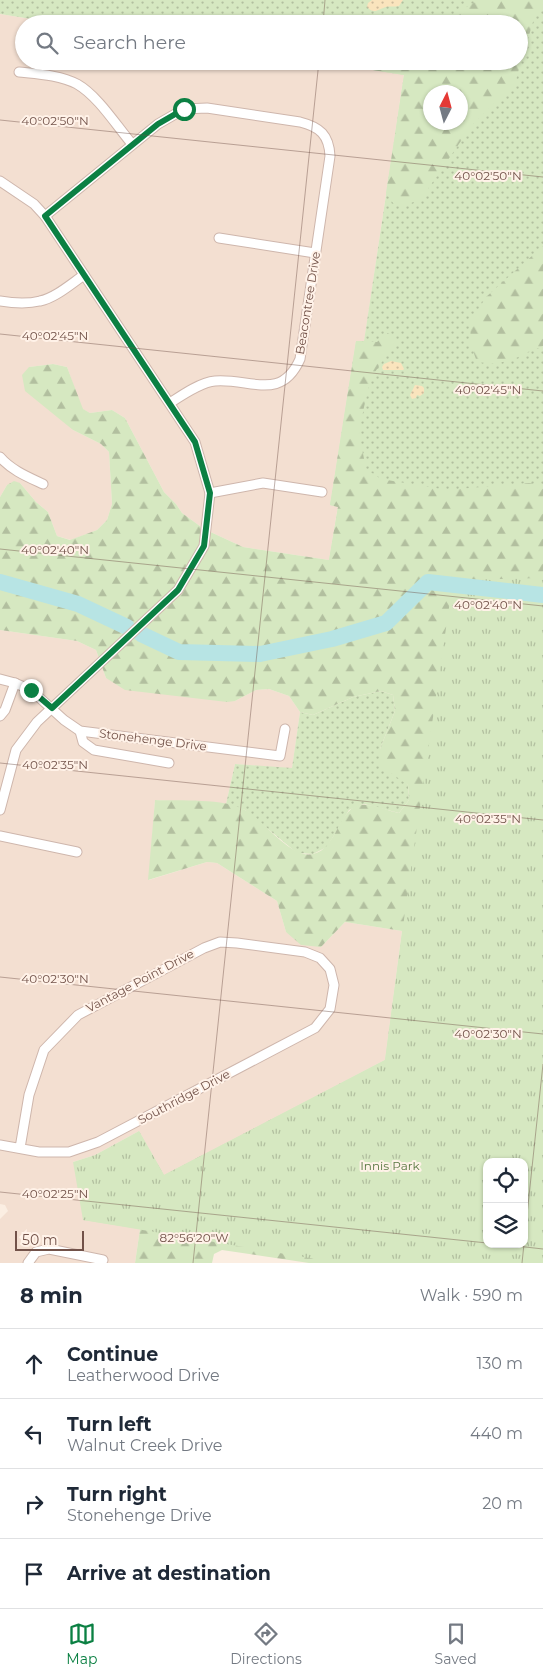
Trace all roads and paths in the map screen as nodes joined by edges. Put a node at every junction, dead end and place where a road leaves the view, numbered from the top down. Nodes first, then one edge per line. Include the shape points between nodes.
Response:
1 (19, 72) dead end
2 (132, 144) junction
3 (0, 181) edge
4 (45, 216) junction
5 (219, 238) dead end
6 (315, 253) junction
7 (84, 275) junction
8 (0, 301) edge
9 (170, 403) junction
10 (0, 457) edge
11 (43, 484) dead end
12 (322, 492) dead end
13 (210, 493) junction
14 (0, 680) edge
15 (15, 683) junction
16 (52, 708) junction
17 (0, 716) edge
18 (285, 729) dead end
19 (80, 732) junction
20 (170, 763) dead end
21 (0, 810) edge
22 (0, 836) edge
23 (77, 852) dead end
24 (334, 985) joint
25 (0, 1145) edge
26 (20, 1148) junction
27 (103, 1260) dead end
28 (28, 1263) edge

1 - 2 street via 55,77 76,84 94,97
2 - 4 street
2 - 6 street, Beacontree Drive via 184,109 207,108 313,125 330,143
3 - 4 street via 34,204
4 - 7 street
5 - 6 street
6 - 9 street, Beacontree Drive via 300,359 294,371 285,380 272,385 214,381 186,392
7 - 8 street via 40,301
7 - 9 street
9 - 13 street via 195,442
10 - 11 street
12 - 13 street via 263,483
13 - 16 street via 204,546 178,590
14 - 15 street
15 - 16 street via 31,690
15 - 17 street
16 - 19 street
16 - 21 street via 16,750
18 - 19 street, Stonehenge Drive via 280,756
19 - 20 street via 83,742 94,750
22 - 23 street
24 - 26 street, Southridge Drive via 330,1009 315,1028 98,1142 69,1152
24 - 26 street, Vantage Point Drive via 330,969 320,958 305,952 220,942 204,948 78,1015 44,1050 29,1095
25 - 26 street, Southridge Drive
27 - 28 street via 49,1249 36,1252

